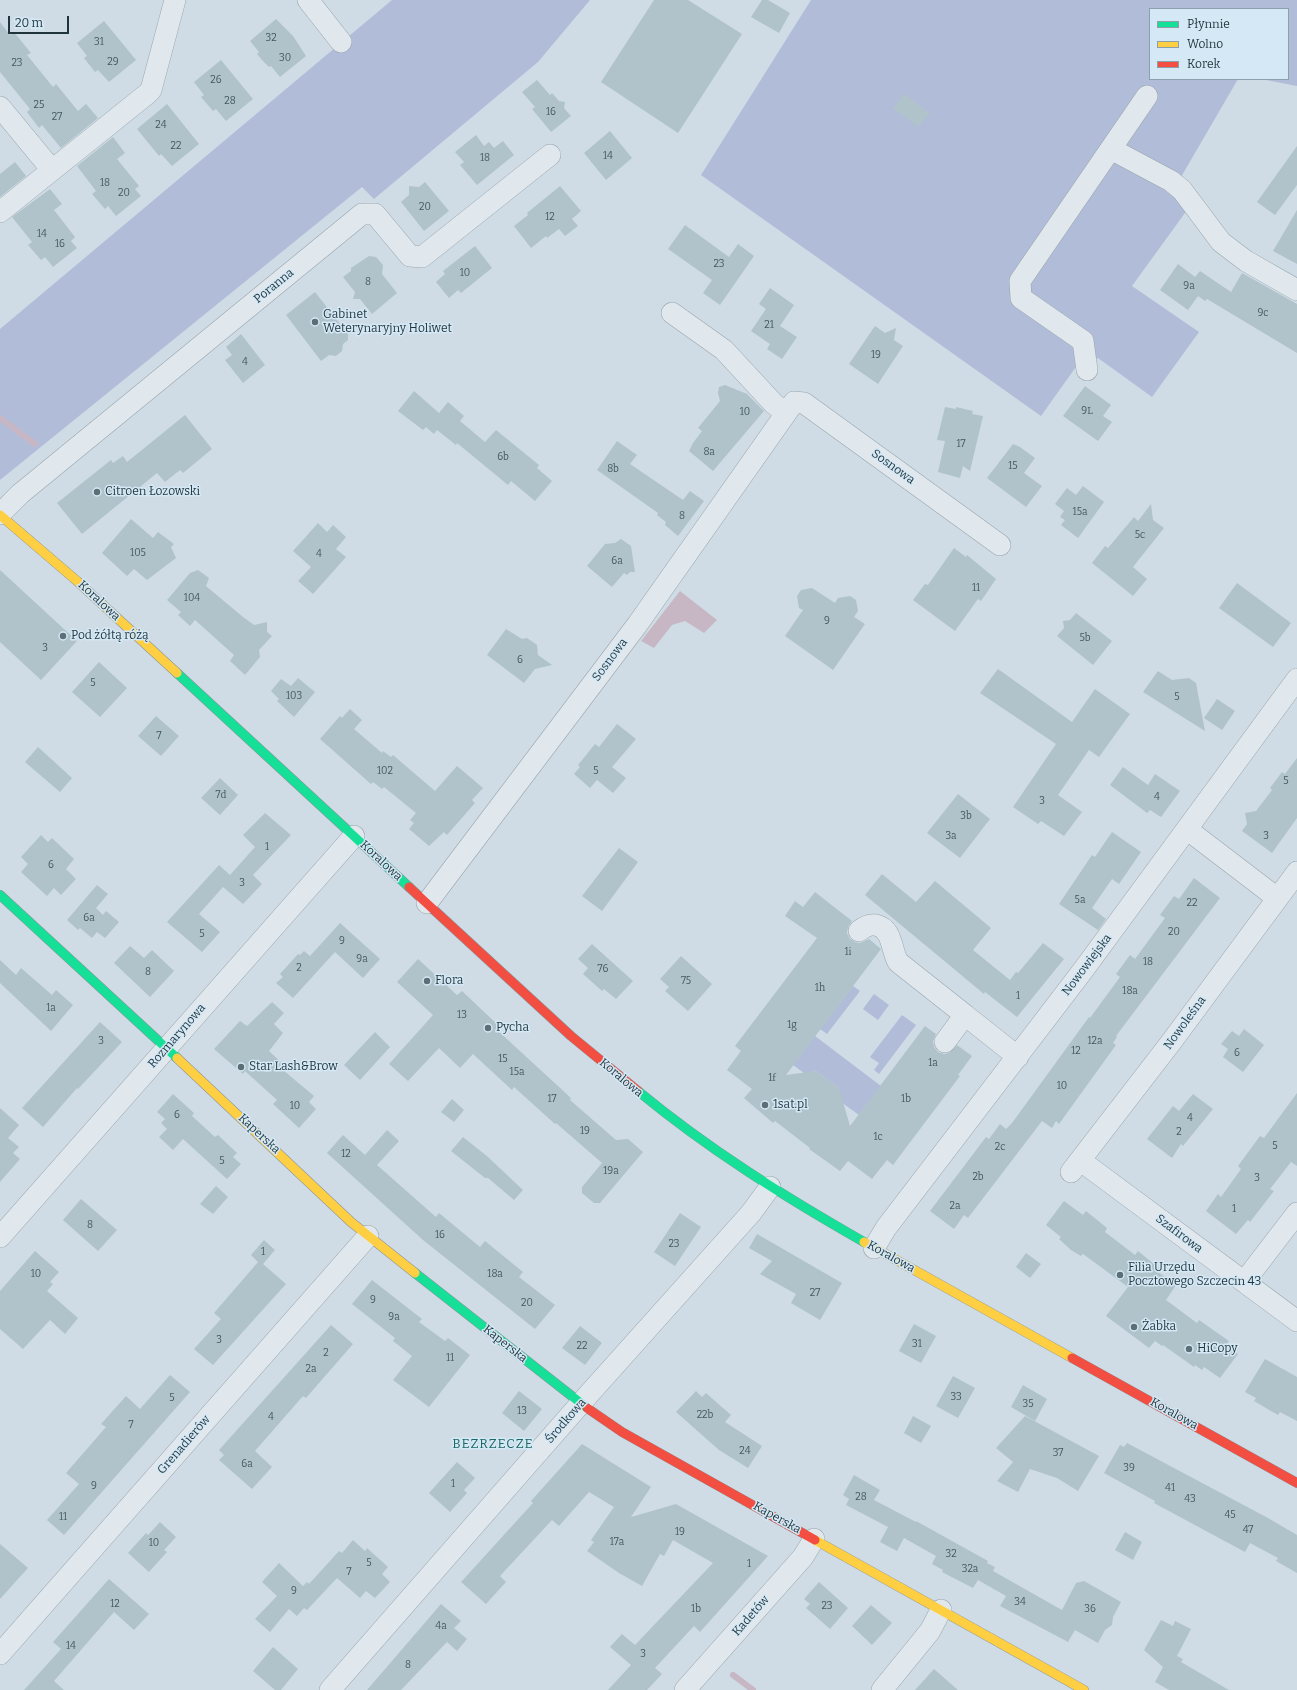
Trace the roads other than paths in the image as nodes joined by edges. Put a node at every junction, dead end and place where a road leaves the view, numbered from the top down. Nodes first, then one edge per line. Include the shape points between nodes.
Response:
1 (175, 0) edge
2 (308, 0) edge
3 (341, 42) dead end
4 (1147, 96) dead end
5 (0, 107) edge
6 (1111, 149) junction
7 (550, 155) dead end
8 (52, 170) junction
9 (0, 212) edge
10 (1297, 290) edge
11 (672, 313) dead end
12 (1087, 370) dead end
13 (786, 413) junction
14 (0, 514) edge
15 (1000, 545) dead end
16 (1297, 680) edge
17 (1188, 830) junction
18 (354, 836) junction
19 (1297, 872) edge
20 (0, 895) edge
21 (1277, 898) junction
22 (427, 903) junction
23 (859, 932) dead end
24 (965, 1015) junction
25 (945, 1042) dead end
26 (166, 1049) junction
27 (1018, 1057) junction
28 (1076, 1167) joint
29 (770, 1187) junction
30 (1297, 1213) edge
31 (368, 1236) junction
32 (0, 1237) edge
33 (874, 1248) junction
34 (1244, 1282) junction
35 (1297, 1321) edge
36 (581, 1404) junction
37 (1297, 1483) edge
38 (814, 1539) junction
39 (941, 1610) junction
40 (0, 1654) edge
41 (330, 1690) edge
42 (686, 1690) edge
43 (882, 1690) edge
44 (1084, 1690) edge

1 - 8 street via 151,90
2 - 3 street
4 - 6 street
5 - 8 street
6 - 10 street via 1171,181 1182,190 1222,242 1246,261
6 - 12 street via 1020,281 1021,298 1083,341
7 - 14 street, Poranna via 422,257 410,256 375,214 362,214 20,494
8 - 9 street
11 - 13 street via 724,350 774,404
13 - 15 street, Sosnowa via 794,402 804,403
13 - 22 street, Sosnowa via 637,624
14 - 18 street, Koralowa
16 - 17 street, Nowowiejska
17 - 21 street
17 - 27 street, Nowowiejska
18 - 22 street, Koralowa
18 - 26 street, Rozmarynowa
19 - 21 street, Nowoleśna
20 - 26 street, Kaperska
21 - 28 street, Nowoleśna
22 - 29 street, Koralowa via 612,1071 672,1119
23 - 24 street via 867,925 885,930 898,962
24 - 25 street
24 - 27 street
26 - 31 street, Kaperska
26 - 32 street, Rozmarynowa
27 - 33 street, Nowowiejska via 886,1228
28 - 34 street, Szafirowa
29 - 33 street, Koralowa
29 - 36 street, Środkowa via 751,1213
30 - 34 street
31 - 36 street, Kaperska
31 - 40 street, Grenadierów
33 - 37 street, Koralowa
34 - 35 street, Szafirowa
36 - 38 street, Kaperska via 622,1432
36 - 41 street, Środkowa
38 - 39 street, Kaperska
38 - 42 street, Kadetów via 803,1556
39 - 43 street via 930,1631
39 - 44 street, Kaperska

